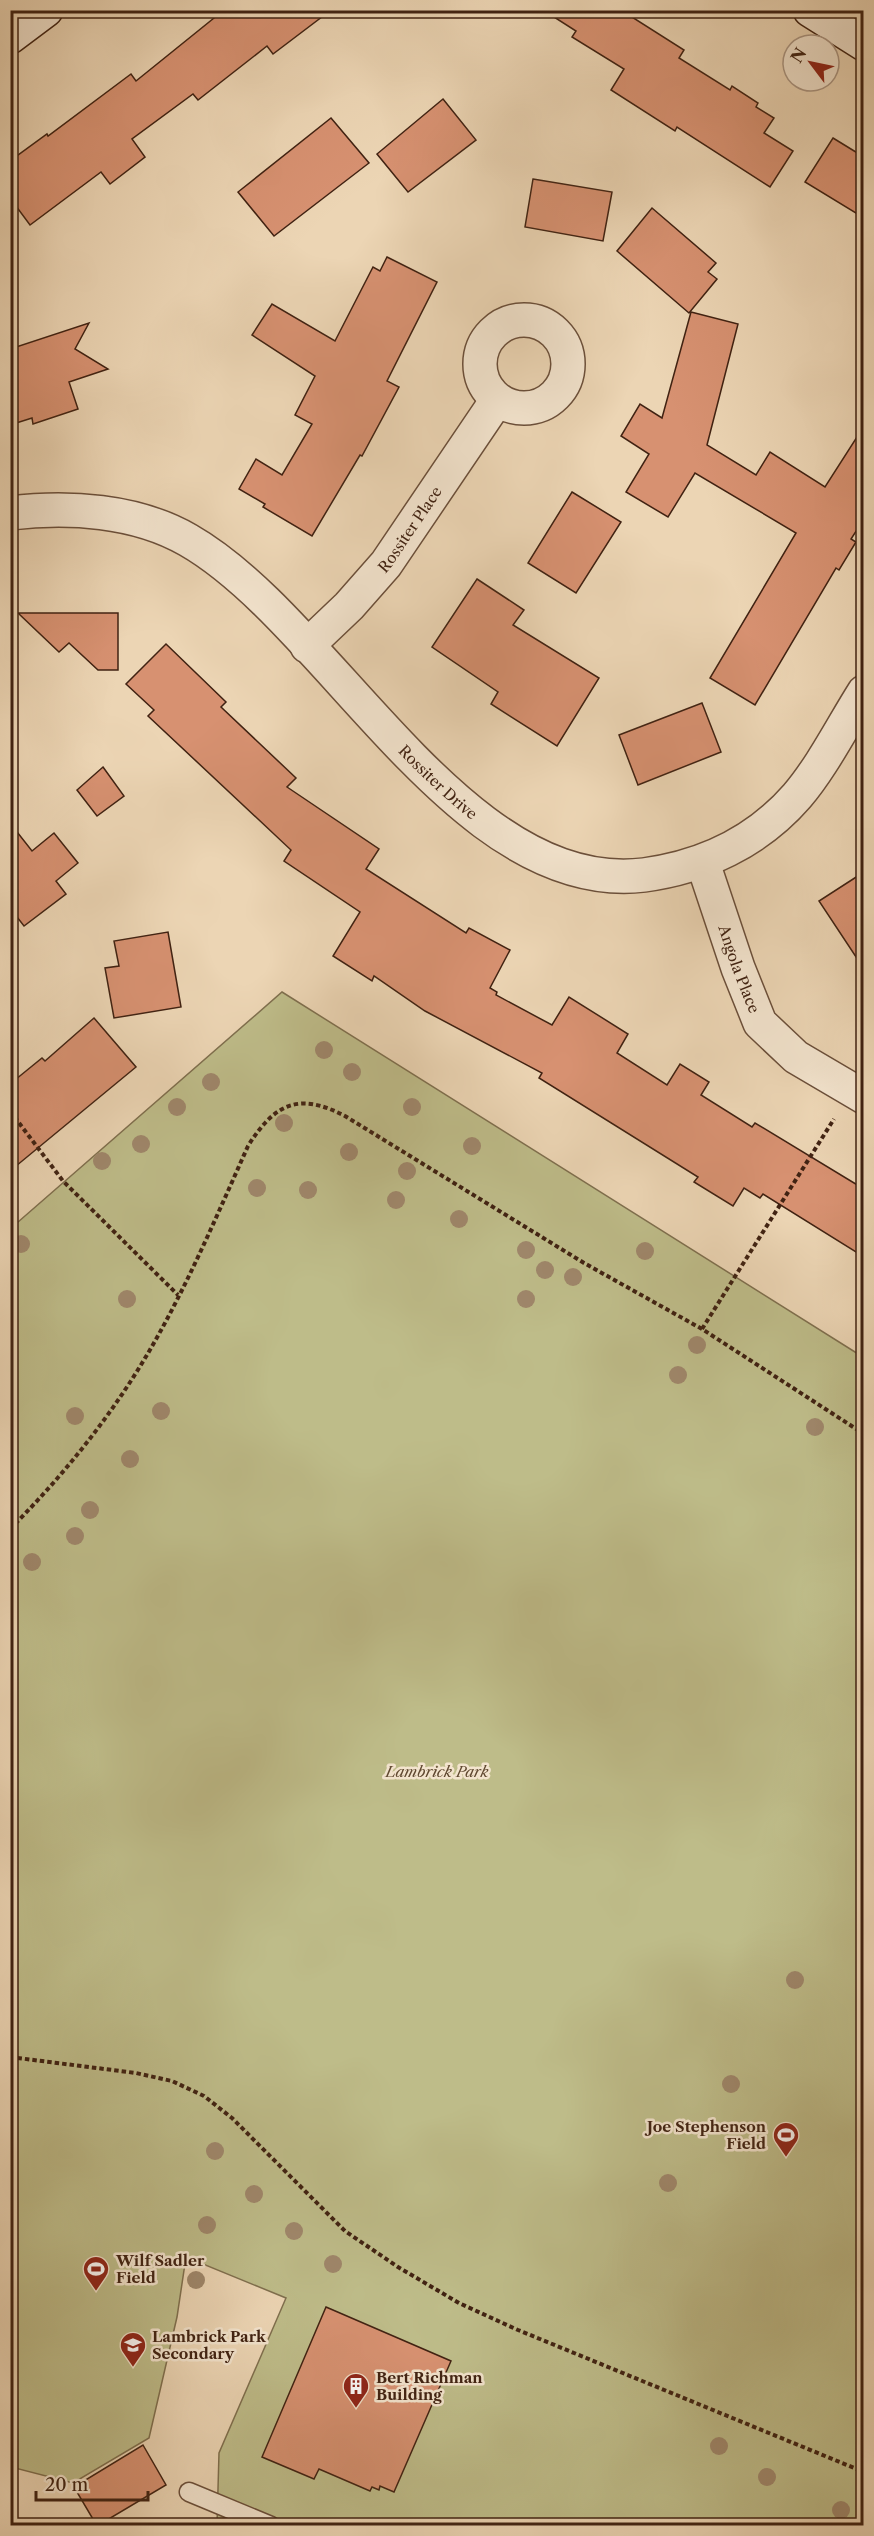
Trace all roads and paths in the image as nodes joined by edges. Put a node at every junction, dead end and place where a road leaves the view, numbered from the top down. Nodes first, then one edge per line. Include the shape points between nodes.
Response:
1 (46, 10) edge
2 (810, 10) edge
3 (10, 37) edge
4 (864, 44) edge
5 (497, 400) dead end
6 (10, 513) edge
7 (307, 646) junction
8 (864, 692) edge
9 (703, 863) junction
10 (858, 1093) edge
11 (10, 1111) edge
12 (178, 1295) junction
13 (702, 1329) junction
14 (864, 1434) edge
15 (10, 1529) edge
16 (10, 2056) edge
17 (864, 2472) edge
18 (189, 2492) dead end
19 (271, 2526) edge

1 - 3 street
2 - 4 street
5 - 7 street, Rossiter Place via 386,564
6 - 7 street, Rossiter Drive via 44,509 108,514 149,523 186,538 248,583
7 - 9 street, Rossiter Drive via 427,774 469,809 535,853 568,868 604,877 663,872
8 - 9 street, Rossiter Drive via 798,796 753,837
9 - 10 street, Angola Place via 760,1023 796,1057
10 - 13 path
11 - 12 path via 63,1181
12 - 13 path via 260,1126 277,1110 300,1103 324,1105 345,1116 584,1263
12 - 15 path via 124,1391 43,1496
13 - 14 path
16 - 17 path via 136,2073 172,2081 204,2096 232,2118 345,2230 398,2268 459,2303
18 - 19 lane

